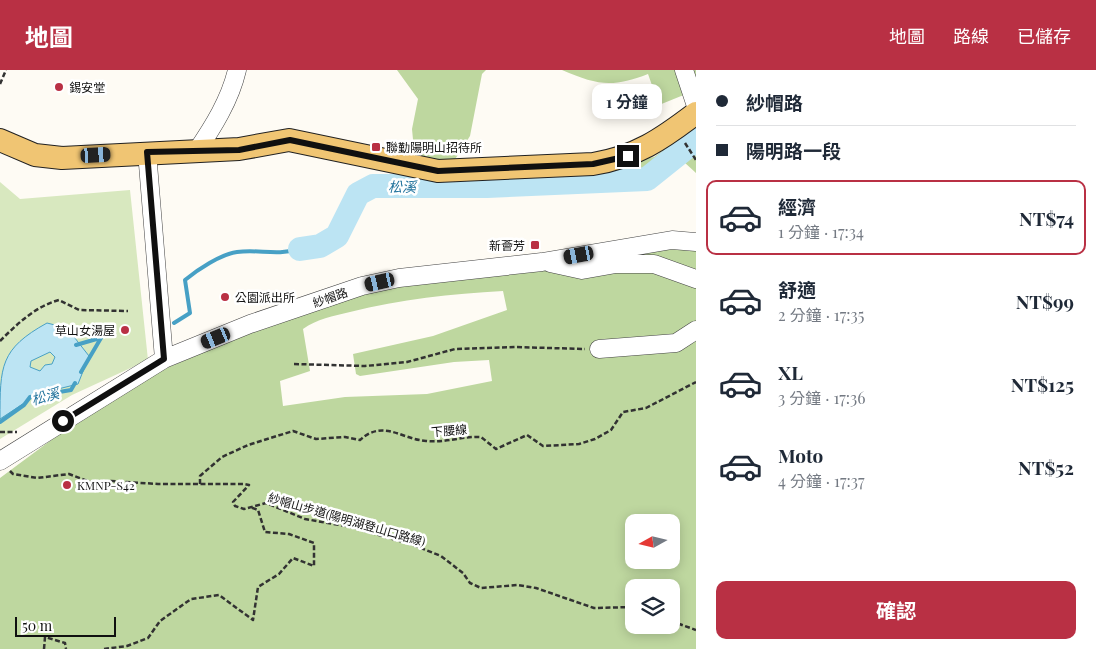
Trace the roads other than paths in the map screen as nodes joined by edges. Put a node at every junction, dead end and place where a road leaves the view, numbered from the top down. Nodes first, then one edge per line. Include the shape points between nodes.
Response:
1 (237, 70) edge
2 (684, 70) edge
3 (696, 106) edge
4 (696, 113) edge
5 (0, 140) edge
6 (147, 152) junction
7 (196, 152) junction
8 (696, 242) edge
9 (542, 262) junction
10 (696, 279) edge
11 (696, 330) edge
12 (599, 349) road end
13 (164, 359) junction
14 (3, 465) edge

1 - 7 street via 213,127
2 - 3 street
4 - 7 main road via 672,137 618,160 593,164 438,171 290,140 239,150
5 - 6 main road via 35,155 62,158
6 - 7 main road
6 - 13 street
8 - 9 street, 紗帽路 via 672,240
9 - 10 street via 582,270 616,264 654,264
9 - 13 street, 紗帽路 via 447,272 362,286 250,324
11 - 12 street via 676,343
13 - 14 street, 紗帽路

